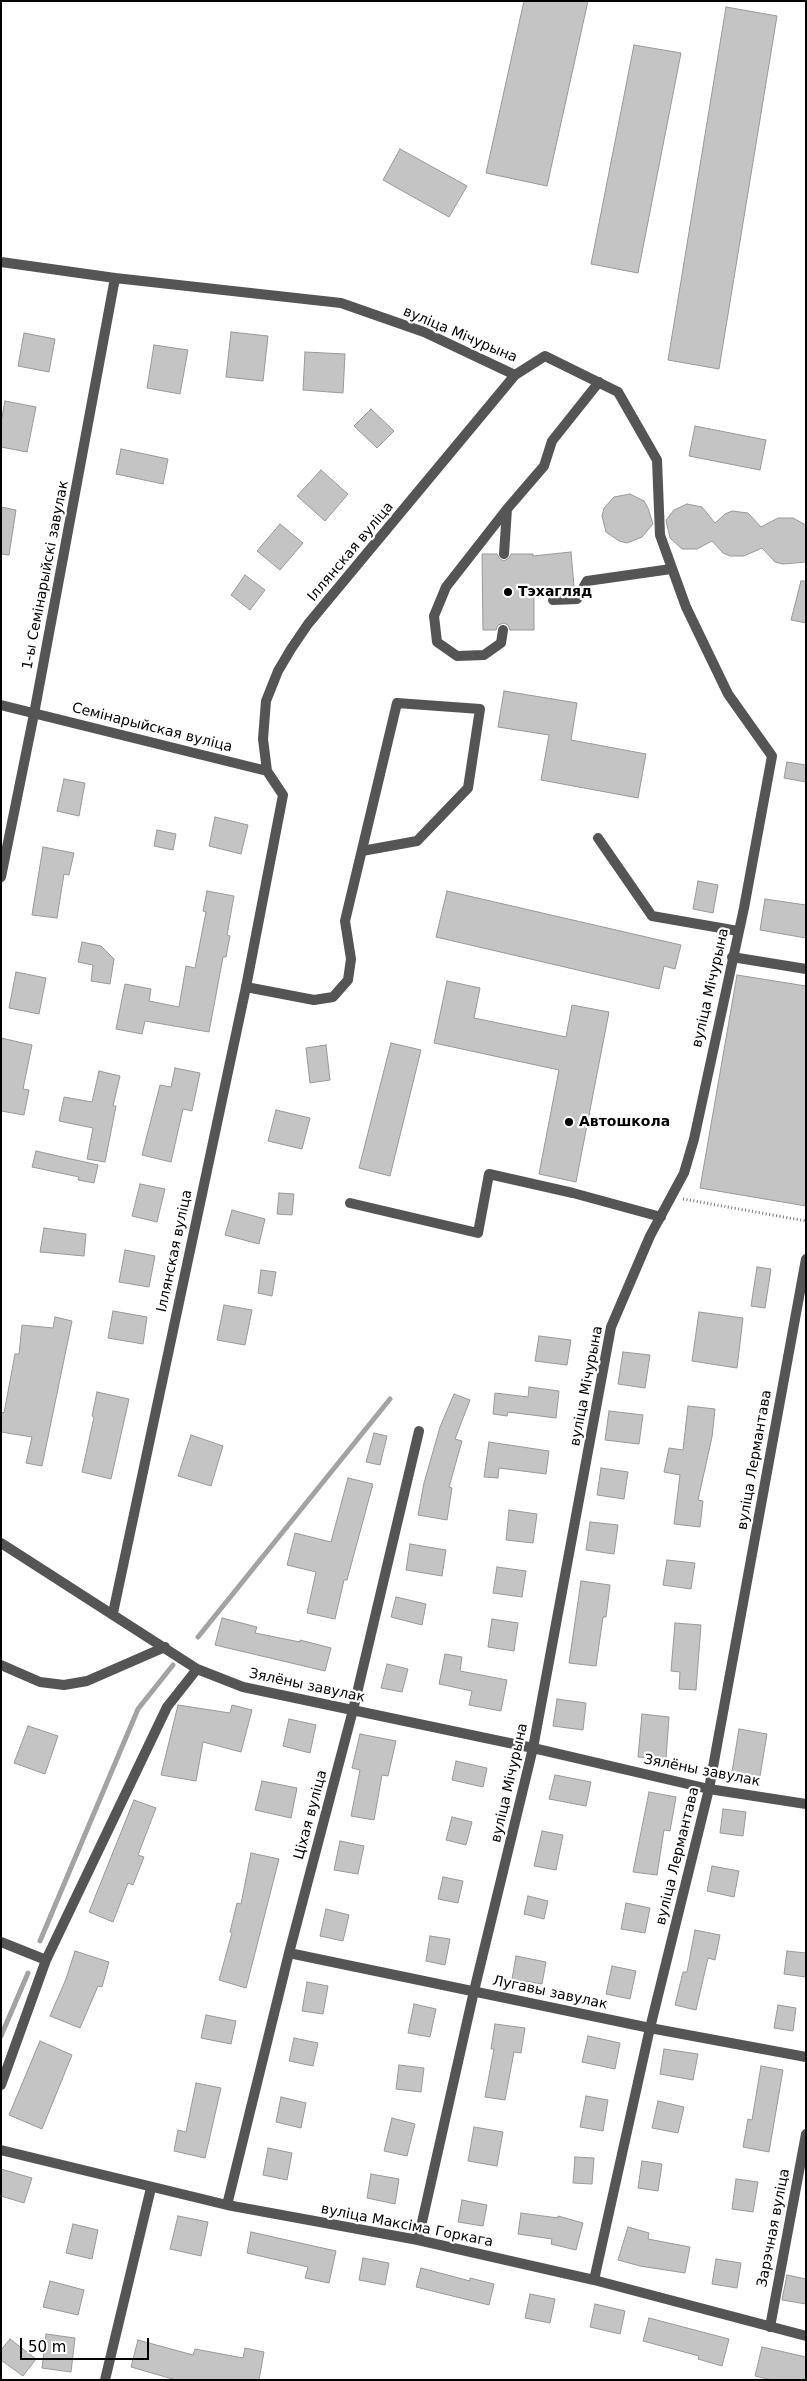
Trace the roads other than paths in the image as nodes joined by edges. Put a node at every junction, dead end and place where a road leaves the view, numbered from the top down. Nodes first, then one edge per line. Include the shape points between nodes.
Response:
1 (1, 262) edge
2 (115, 278) junction
3 (515, 375) junction
4 (599, 382) junction
5 (507, 508) junction
6 (504, 554) dead end
7 (671, 569) junction
8 (553, 600) dead end
9 (503, 630) dead end
10 (1, 705) edge
11 (34, 714) junction
12 (267, 771) junction
13 (598, 838) dead end
14 (362, 851) junction
15 (1, 877) edge
16 (738, 931) junction
17 (732, 956) junction
18 (806, 969) edge
19 (246, 987) junction
20 (350, 1204) dead end
21 (661, 1218) junction
22 (806, 1259) edge
23 (419, 1431) dead end
24 (1, 1543) edge
25 (113, 1614) junction
26 (165, 1648) junction
27 (1, 1665) edge
28 (198, 1669) junction
29 (353, 1710) junction
30 (533, 1748) junction
31 (709, 1789) junction
32 (806, 1804) edge
33 (1, 1942) edge
34 (289, 1953) junction
35 (46, 1960) junction
36 (474, 1991) junction
37 (650, 2028) junction
38 (806, 2057) edge
39 (1, 2084) edge
40 (806, 2134) edge
41 (1, 2150) edge
42 (151, 2188) junction
43 (227, 2206) junction
44 (418, 2240) junction
45 (594, 2280) junction
46 (770, 2327) junction
47 (806, 2336) edge
48 (105, 2380) edge

1 - 2 street, вуліца Мічурына
2 - 3 street, вуліца Мічурына via 341,303 424,332
2 - 11 street, 1-ы Семінарыйскі завулак
3 - 4 street, вуліца Мічурына via 545,356
3 - 12 street, Іллянская вуліца via 308,624 291,649 266,701 263,739
4 - 5 street via 552,441 544,466
4 - 7 street, вуліца Мічурына via 618,392 657,460 660,535
5 - 6 street
5 - 9 street via 446,587 434,616 437,642 457,656 484,655 501,643
7 - 8 street via 587,581 577,599
7 - 16 street, вуліца Мічурына via 728,694 772,756
10 - 11 street, Семінарыйская вуліца
11 - 12 street, Семінарыйская вуліца
11 - 15 street, 1-ы Семінарыйскі завулак
12 - 19 street, Іллянская вуліца via 283,795
13 - 16 street via 652,916
14 - 14 street via 397,703 480,708 468,788 417,840
14 - 19 street via 344,922 350,959 348,980 332,997 314,1000
16 - 17 street, вуліца Мічурына
17 - 18 street
17 - 21 street, вуліца Мічурына via 694,1139 684,1173
19 - 25 street, Іллянская вуліца
20 - 21 street via 478,1233 489,1174
21 - 30 street, вуліца Мічурына via 611,1327
22 - 31 street, вуліца Лермантава
23 - 29 street, Ціхая вуліца
24 - 25 street
25 - 26 street
26 - 27 street via 87,1681 64,1685 40,1682
26 - 28 street
28 - 29 street, Зялёны завулак via 242,1687
28 - 35 street via 167,1707
29 - 30 street, Зялёны завулак
29 - 34 street, Ціхая вуліца
30 - 31 street, Зялёны завулак
30 - 36 street, вуліца Мічурына
31 - 32 street, Зялёны завулак
31 - 37 street, вуліца Лермантава
33 - 35 street
34 - 36 street, Лугавы завулак
34 - 43 street, Ціхая вуліца
35 - 39 street
36 - 37 street, Лугавы завулак
36 - 44 street, вуліца Мічурына
37 - 38 street, Лугавы завулак
37 - 45 street, вуліца Лермантава
40 - 46 street, Зарэчная вуліца
41 - 42 street, вуліца Максіма Горкага
42 - 43 street, вуліца Максіма Горкага
42 - 48 street
43 - 44 street, вуліца Максіма Горкага
44 - 45 street, вуліца Максіма Горкага
45 - 46 street, вуліца Максіма Горкага
46 - 47 street, вуліца Максіма Горкага

